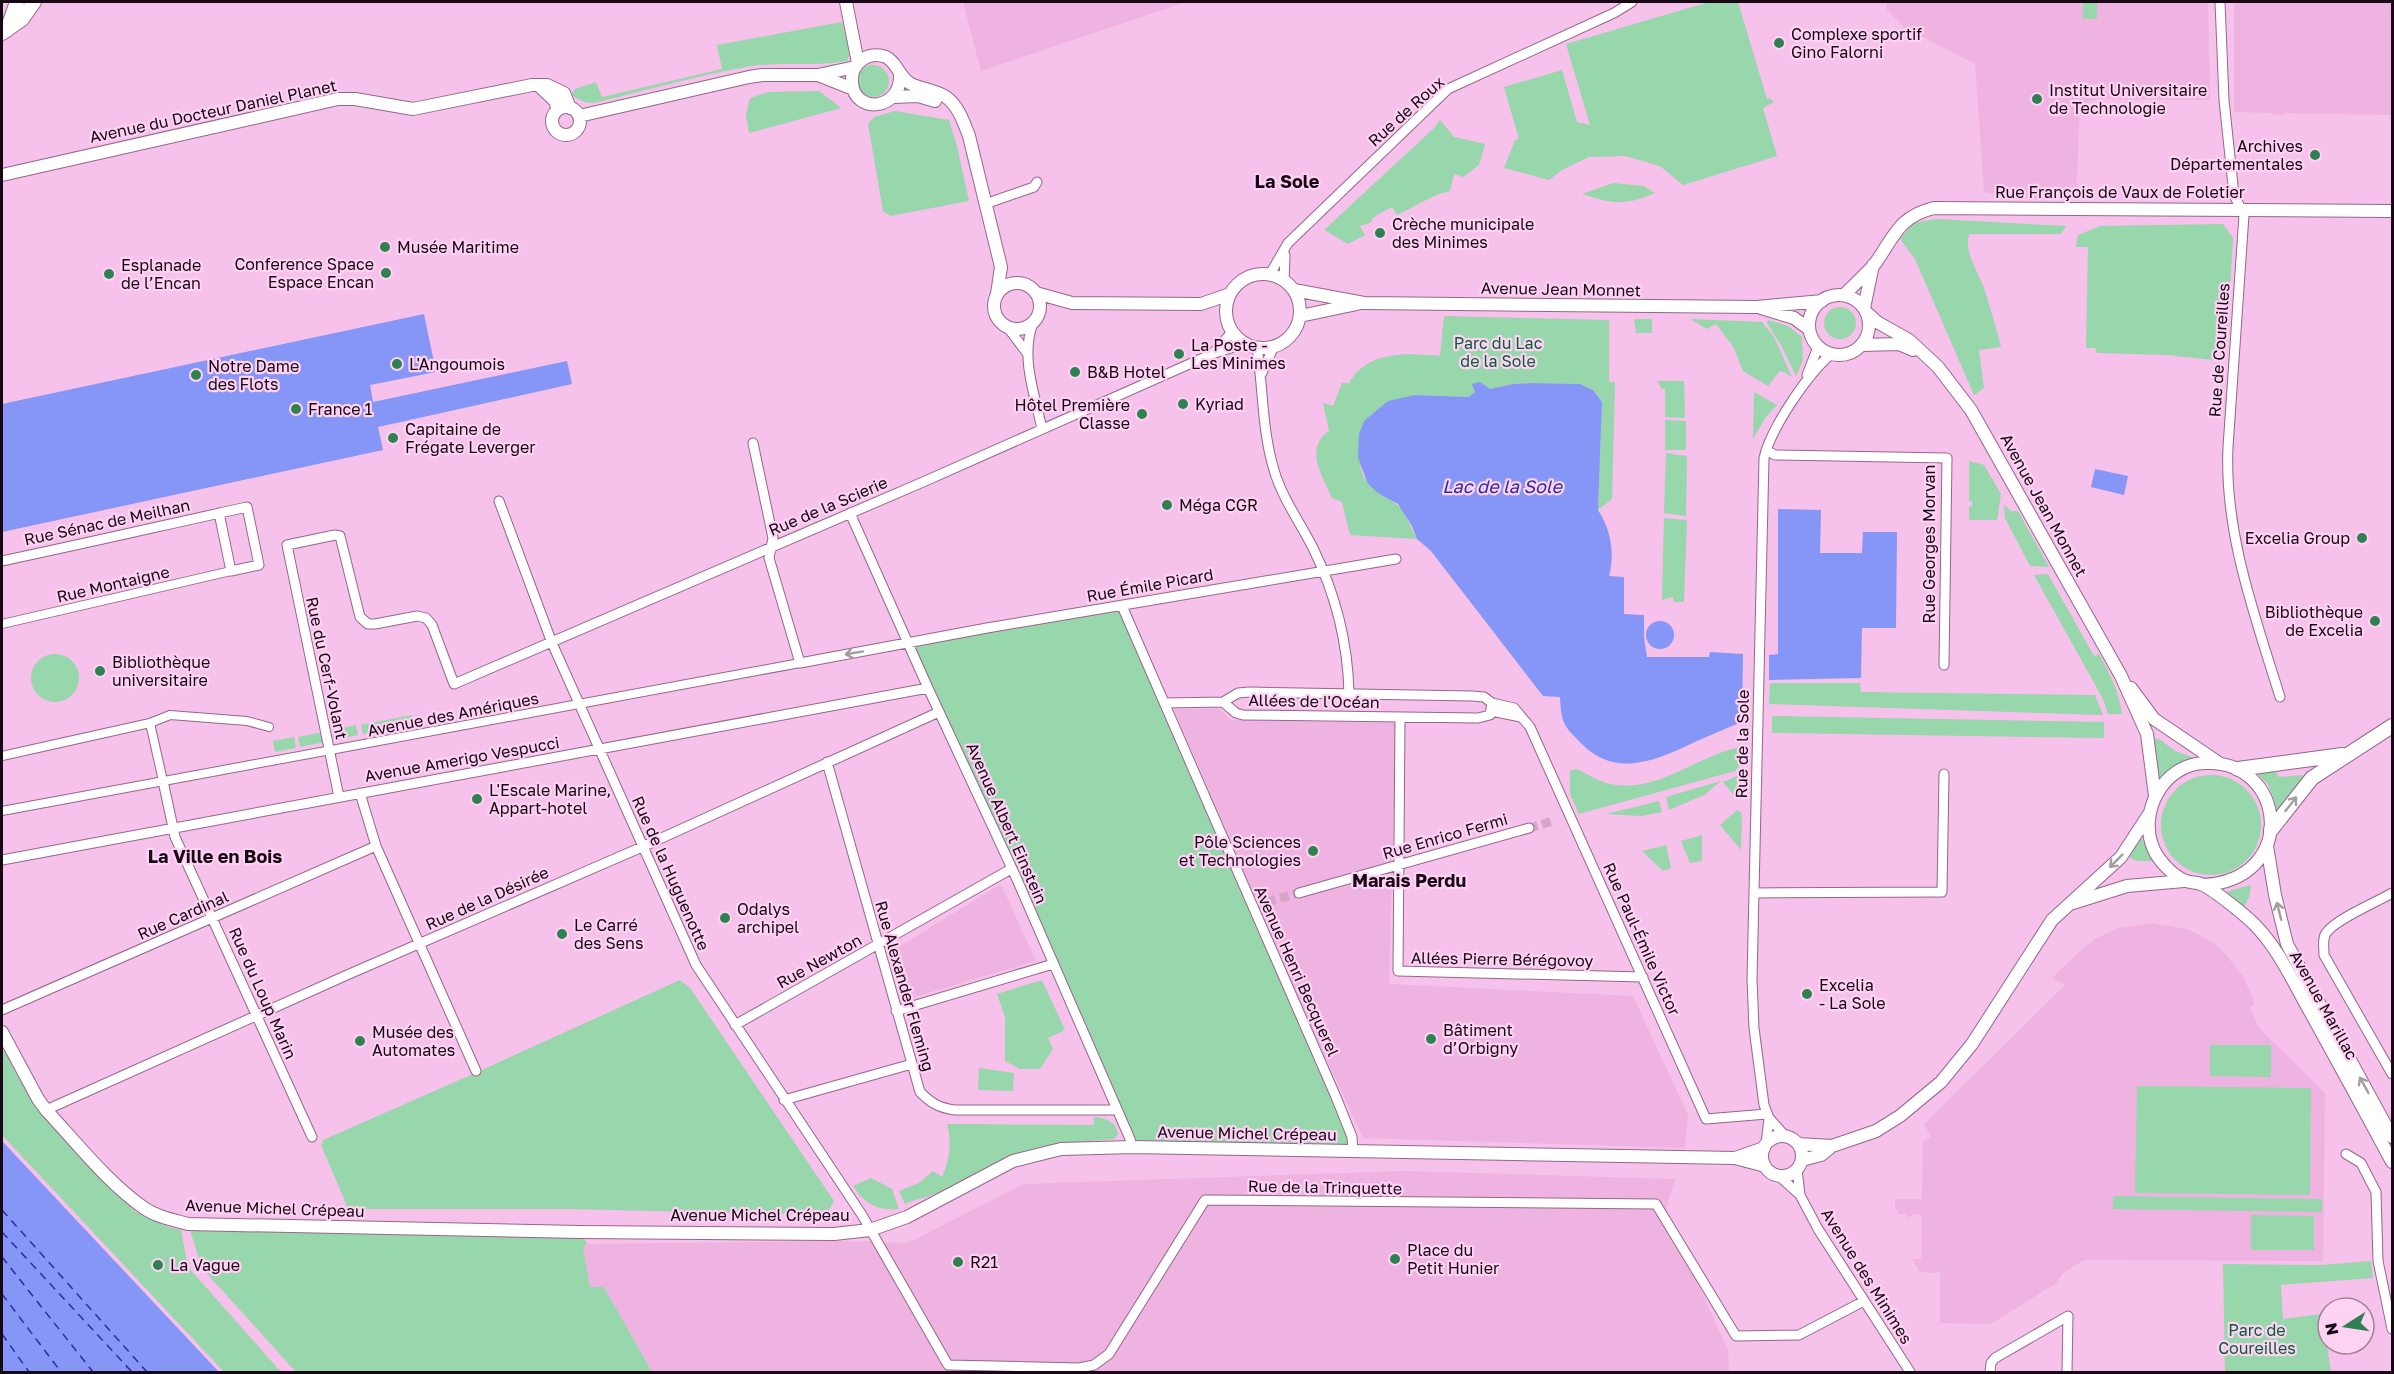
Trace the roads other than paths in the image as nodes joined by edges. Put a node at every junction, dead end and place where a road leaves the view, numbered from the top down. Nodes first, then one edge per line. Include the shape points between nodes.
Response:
1 (17, 2) edge
2 (34, 2) edge
3 (846, 2) edge
4 (1632, 2) edge
5 (2220, 2) edge
6 (4, 31) edge
7 (851, 31) junction
8 (877, 55) junction
9 (856, 65) junction
10 (818, 75) junction
11 (900, 75) junction
12 (853, 89) junction
13 (893, 97) junction
14 (958, 112) junction
15 (2, 175) edge
16 (1037, 182) dead end
17 (985, 204) junction
18 (2241, 210) junction
19 (2392, 211) edge
20 (1288, 243) junction
21 (997, 248) junction
22 (1874, 265) junction
23 (1270, 274) junction
24 (1284, 280) junction
25 (1025, 284) junction
26 (1294, 290) junction
27 (1036, 293) junction
28 (997, 294) junction
29 (1230, 294) junction
30 (1844, 296) junction
31 (1822, 301) junction
32 (1072, 303) junction
33 (1364, 303) junction
34 (1201, 304) junction
35 (1757, 307) junction
36 (1865, 310) junction
37 (1227, 315) junction
38 (1300, 316) junction
39 (1036, 318) junction
40 (1008, 328) junction
41 (1809, 329) junction
42 (1233, 331) junction
43 (1251, 345) junction
44 (1862, 345) junction
45 (1274, 346) junction
46 (1818, 347) junction
47 (1027, 353) junction
48 (1212, 354) junction
49 (1831, 354) junction
50 (1928, 358) junction
51 (1261, 375) junction
52 (1805, 381) junction
53 (1042, 429) junction
54 (753, 443) dead end
55 (1766, 450) junction
56 (499, 501) dead end
57 (219, 513) junction
58 (850, 513) junction
59 (287, 546) joint
60 (771, 547) junction
61 (1396, 559) dead end
62 (2, 561) edge
63 (1324, 571) junction
64 (231, 572) junction
65 (1122, 606) junction
66 (2, 624) edge
67 (552, 643) junction
68 (909, 643) junction
69 (800, 663) junction
70 (1944, 665) dead end
71 (2121, 676) junction
72 (928, 688) junction
73 (1350, 694) junction
74 (2280, 697) dead end
75 (1223, 702) junction
76 (1165, 703) junction
77 (579, 705) junction
78 (1491, 707) junction
79 (939, 712) junction
80 (1400, 718) junction
81 (150, 723) junction
82 (2392, 726) edge
83 (269, 727) dead end
84 (599, 750) junction
85 (329, 752) junction
86 (2347, 754) junction
87 (2, 756) edge
88 (827, 762) junction
89 (2219, 763) junction
90 (2238, 769) junction
91 (1944, 774) dead end
92 (163, 781) junction
93 (360, 793) junction
94 (2155, 796) junction
95 (339, 797) junction
96 (2, 811) edge
97 (2149, 813) junction
98 (172, 828) junction
99 (1529, 828) tunnel mouth
100 (2271, 830) junction
101 (376, 846) junction
102 (2267, 846) junction
103 (642, 847) junction
104 (2, 861) edge
105 (1400, 864) junction
106 (1011, 868) junction
107 (2184, 881) junction
108 (2203, 885) junction
109 (1299, 893) tunnel mouth
110 (1754, 893) junction
111 (2392, 893) edge
112 (2069, 904) junction
113 (213, 918) junction
114 (420, 944) junction
115 (877, 946) junction
116 (1053, 964) junction
117 (1643, 977) junction
118 (2, 1010) edge
119 (896, 1011) junction
120 (256, 1015) junction
121 (735, 1025) junction
122 (2, 1032) edge
123 (912, 1064) junction
124 (476, 1071) dead end
125 (2392, 1074) edge
126 (784, 1100) junction
127 (46, 1110) junction
128 (1117, 1110) junction
129 (1768, 1116) junction
130 (312, 1137) dead end
131 (1786, 1137) junction
132 (2392, 1137) edge
133 (1798, 1144) junction
134 (1765, 1146) junction
135 (1832, 1146) junction
136 (1132, 1147) junction
137 (1353, 1152) junction
138 (2346, 1154) dead end
139 (1735, 1158) junction
140 (2392, 1162) edge
141 (1799, 1165) junction
142 (1765, 1166) junction
143 (1779, 1176) junction
144 (1800, 1195) junction
145 (870, 1230) junction
146 (1863, 1301) junction
147 (2392, 1329) edge
148 (1910, 1372) edge
149 (1990, 1372) edge
150 (2067, 1372) edge

1 - 6 main road
2 - 6 main road via 22,19
3 - 7 street
4 - 20 street, Rue de Roux via 1448,89
5 - 18 street, Rue de Coureilles via 2223,100 2234,195
7 - 8 street
7 - 9 street
8 - 9 street
8 - 11 street via 894,63
9 - 10 street, Avenue du Docteur Daniel Planet
9 - 12 street
10 - 12 street, Avenue du Docteur Daniel Planet
10 - 15 street, Avenue du Docteur Daniel Planet via 755,76 568,111 564,93 547,84 413,109 338,99
11 - 13 street
11 - 14 street via 911,84 946,97
12 - 13 street via 861,99 874,104
13 - 14 street via 918,96
14 - 17 street via 969,136
16 - 17 street via 1034,187
17 - 21 street
18 - 19 street, Rue François de Vaux de Foletier
18 - 22 street, Rue François de Vaux de Foletier via 1940,207 1899,225
18 - 74 street, Rue de Coureilles via 2244,215 2227,465 2242,569
20 - 23 street, Rue de Roux
20 - 24 street
21 - 25 street via 1001,261
21 - 28 street via 1001,267
22 - 30 street
22 - 36 street
23 - 24 street
23 - 29 street via 1247,278
24 - 26 street
25 - 27 street
25 - 28 street via 1009,284
26 - 33 street, Avenue Jean Monnet
26 - 38 street
27 - 32 street
27 - 39 street
28 - 40 street via 994,314
29 - 34 street
29 - 37 street
30 - 31 street
30 - 36 street via 1857,301
31 - 35 street, Avenue Jean Monnet
31 - 41 street via 1812,312
32 - 34 street
32 - 39 street
33 - 35 street, Avenue Jean Monnet
33 - 38 street, Avenue Jean Monnet
34 - 37 street
35 - 41 street, Avenue Jean Monnet via 1794,318
36 - 44 street via 1869,330
36 - 50 street, Avenue Jean Monnet
37 - 42 street
38 - 45 street via 1291,335
39 - 40 street via 1019,330
39 - 47 street via 1029,333
40 - 47 street
41 - 46 street
42 - 43 street
42 - 48 street, Rue de la Scierie
43 - 45 street
43 - 48 street, Rue de la Scierie
43 - 51 street
44 - 49 street via 1846,355
44 - 50 street, Avenue Jean Monnet via 1899,344
45 - 51 street
46 - 49 street
46 - 52 street, Rue de la Sole
47 - 53 street
48 - 53 street, Rue de la Scierie
49 - 52 street, Rue de la Sole
50 - 71 street, Avenue Jean Monnet via 1971,410
51 - 63 street via 1273,469
52 - 55 street, Rue de la Sole
53 - 58 street, Rue de la Scierie
54 - 60 street via 773,538
55 - 70 street, Rue Georges Morvan via 1775,456 1947,458
55 - 110 street, Rue de la Sole
56 - 67 street, Rue de la Huguenotte
57 - 62 street, Rue Sénac de Meilhan
57 - 64 street
57 - 64 street, Rue Sénac de Meilhan via 247,507 259,565
58 - 60 street, Rue de la Scierie
58 - 68 street, Avenue Albert Einstein
59 - 67 street, Rue de la Scierie via 340,536 360,617 368,624 426,618 454,684
59 - 85 street, Rue du Cerf-Volant
60 - 67 street, Rue de la Scierie
60 - 69 street via 770,558
61 - 63 street, Rue Émile Picard
63 - 65 street, Rue Émile Picard
63 - 73 street via 1347,648
64 - 66 street, Rue Montaigne
65 - 68 street, Rue Émile Picard
65 - 76 street, Avenue Henri Becquerel
67 - 77 street, Rue de la Huguenotte
68 -> 69 street, Avenue des Amériques
68 - 72 street, Avenue Albert Einstein
69 - 77 street, Avenue des Amériques
71 - 89 street, Avenue Jean Monnet via 2154,719
71 - 94 street, Avenue Jean Monnet via 2147,734
72 - 79 street, Avenue Albert Einstein
72 - 84 street, Avenue Amerigo Vespucci
73 - 75 street, Allées de l'Océan via 1249,692 1238,693
73 - 78 street, Allées de l'Océan via 1480,697 1488,699
75 - 76 street
75 - 80 street, Allées de l'Océan via 1243,715
76 - 137 street, Avenue Henri Becquerel via 1336,1097 1352,1137
77 - 84 street, Rue de la Huguenotte
77 - 85 street, Avenue des Amériques
78 - 80 street, Allées de l'Océan via 1490,715 1478,718
78 - 117 street, Rue Paul-Émile Victor via 1510,706 1530,727
79 - 88 street, Rue de la Désirée
79 - 106 street, Avenue Albert Einstein
80 - 105 street, Allées Pierre Bérégovoy
81 - 83 street via 170,715 247,721
81 - 87 street
81 - 92 street
82 - 86 main road
84 - 93 street, Avenue Amerigo Vespucci
84 - 103 street, Rue de la Huguenotte
85 - 92 street, Avenue des Amériques
85 - 95 street, Rue du Cerf-Volant
86 - 90 main road
100 -> 86 main road via 2312,778
88 - 103 street, Rue de la Désirée
88 - 115 street, Rue Alexander Fleming
89 - 90 street
89 - 94 street via 2186,767 2171,776
90 - 100 street via 2265,798
91 - 110 street via 1942,892
92 - 96 street, Avenue des Amériques
92 - 98 street, Rue du Loup Marin
93 - 95 street, Avenue Amerigo Vespucci
93 - 101 street
94 - 97 street
95 - 98 street, Avenue Amerigo Vespucci
97 - 107 street via 2154,850
97 -> 112 street via 2121,857
98 - 104 street, Avenue Amerigo Vespucci
98 - 113 street, Rue du Loup Marin
99 - 105 street, Rue Enrico Fermi
100 - 102 street
101 - 113 street, Rue Cardinal
101 - 114 street
102 - 108 street via 2257,864 2241,876 2223,884
132 -> 102 street, Avenue Marillac via 2287,944
103 - 114 street, Rue de la Désirée
103 - 121 street, Rue de la Huguenotte via 696,965
105 - 109 street, Rue Enrico Fermi
105 - 117 street, Allées Pierre Bérégovoy via 1398,971
106 - 115 street, Rue Newton
106 - 116 street, Avenue Albert Einstein
107 - 108 street
107 - 112 street via 2127,886
108 - 140 street, Avenue Marillac via 2253,923 2282,961
110 - 129 street, Rue de la Sole via 1754,1028
111 - 125 street via 2325,933 2324,955
112 - 135 street via 2043,931 1972,1044 1941,1082 1909,1110 1876,1131
113 - 118 street, Rue Cardinal
113 - 120 street, Rue du Loup Marin
114 - 120 street, Rue de la Désirée
114 - 124 street
115 - 119 street, Rue Alexander Fleming
115 - 121 street, Rue Newton
116 - 119 street
116 - 128 street, Avenue Albert Einstein
117 - 129 street, Rue Paul-Émile Victor via 1706,1119
119 - 123 street, Rue Alexander Fleming
120 - 127 street, Rue de la Désirée
120 - 130 street, Rue du Loup Marin
121 - 126 street, Rue de la Huguenotte
122 - 127 street, Avenue Michel Crépeau
123 - 126 street
123 - 128 street, Rue Alexander Fleming via 920,1092 942,1108
126 - 145 street, Rue de la Huguenotte
127 - 145 street, Avenue Michel Crépeau via 116,1185 146,1209 188,1224 580,1232
128 - 136 street, Avenue Albert Einstein
129 - 131 street
129 - 134 street, Rue de la Sole
131 - 133 street
131 - 134 street, Avenue Michel Crépeau via 1775,1138
133 - 135 street
133 - 141 street
134 - 139 street, Avenue Michel Crépeau
134 - 142 street
135 - 141 street
136 - 137 street, Avenue Michel Crépeau
136 - 145 street, Avenue Michel Crépeau via 1061,1149 1013,1161 907,1217
137 - 139 street, Avenue Michel Crépeau
138 - 147 street via 2361,1163 2376,1192 2378,1261
139 - 142 street, Avenue Michel Crépeau
141 - 143 street via 1791,1173
141 - 144 street, Avenue des Minimes
142 - 143 street, Avenue Michel Crépeau
143 - 144 street, Avenue des Minimes
144 - 146 street, Avenue des Minimes
145 - 146 street, Rue de la Trinquette via 948,1365 1094,1365 1109,1354 1205,1200 1656,1204 1736,1336 1799,1335
146 - 148 street, Avenue des Minimes
149 - 150 street via 1995,1358 2068,1316

